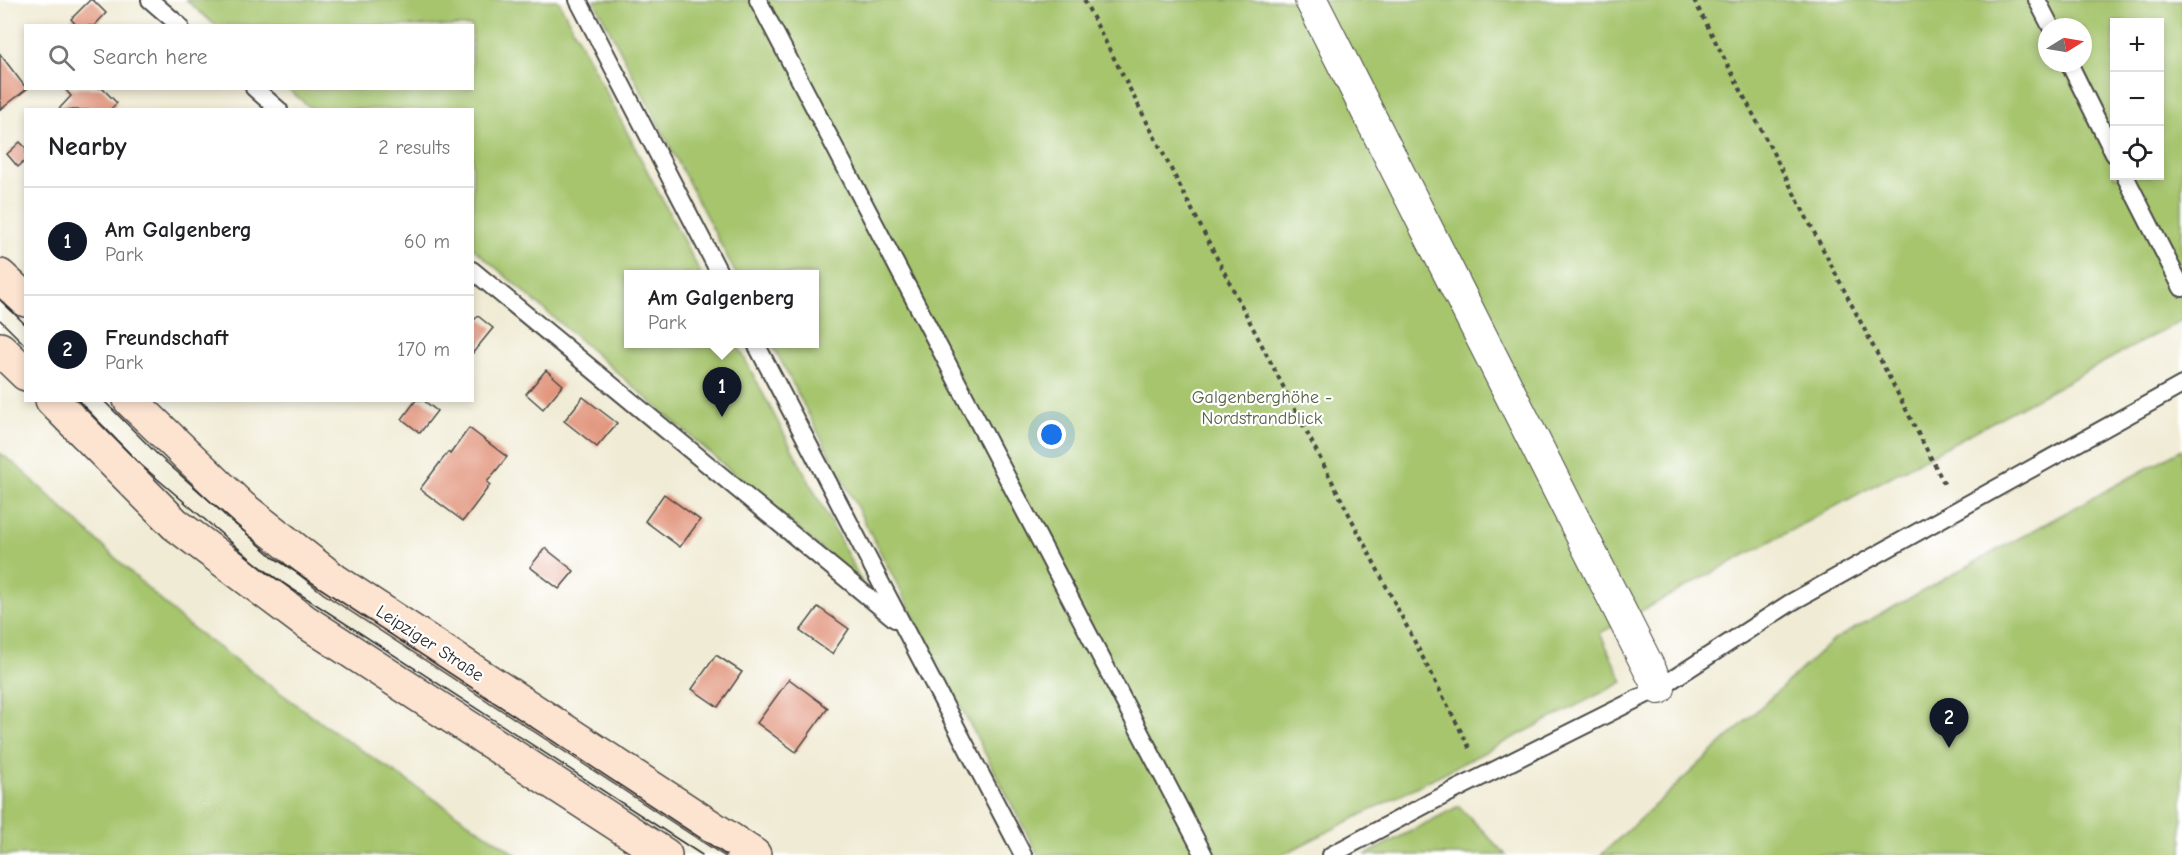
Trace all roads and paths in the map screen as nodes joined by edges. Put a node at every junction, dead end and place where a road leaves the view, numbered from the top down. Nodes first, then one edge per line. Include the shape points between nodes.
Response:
1 (150, 0) edge
2 (578, 0) edge
3 (758, 0) edge
4 (1084, 0) edge
5 (1311, 0) edge
6 (1694, 0) edge
7 (2037, 0) edge
8 (2046, 18) edge
9 (178, 24) edge
10 (2074, 72) edge
11 (256, 90) edge
12 (277, 108) edge
13 (2110, 144) edge
14 (2127, 180) edge
15 (718, 270) edge
16 (474, 272) edge
17 (0, 276) edge
18 (2182, 288) edge
19 (24, 298) edge
20 (758, 348) edge
21 (0, 349) edge
22 (24, 372) edge
23 (2182, 385) edge
24 (54, 402) edge
25 (132, 402) edge
26 (1958, 510) junction
27 (902, 625) junction
28 (1659, 688) junction
29 (1484, 776) junction
30 (665, 855) edge
31 (754, 855) edge
32 (1023, 855) edge
33 (1204, 855) edge
34 (1331, 855) edge

1 - 9 lane
2 - 15 lane
3 - 33 lane
4 - 29 path
5 - 28 street
6 - 26 path
7 - 8 lane
10 - 13 lane
11 - 12 lane
14 - 18 lane
16 - 27 lane
17 - 19 main road
20 - 27 lane
21 - 22 main road
23 - 26 lane
24 - 30 main road via 176,524 303,620
25 - 31 main road, Leipziger Straße via 241,507 334,580
26 - 28 lane via 1790,603
27 - 32 lane
28 - 29 lane
29 - 34 lane

